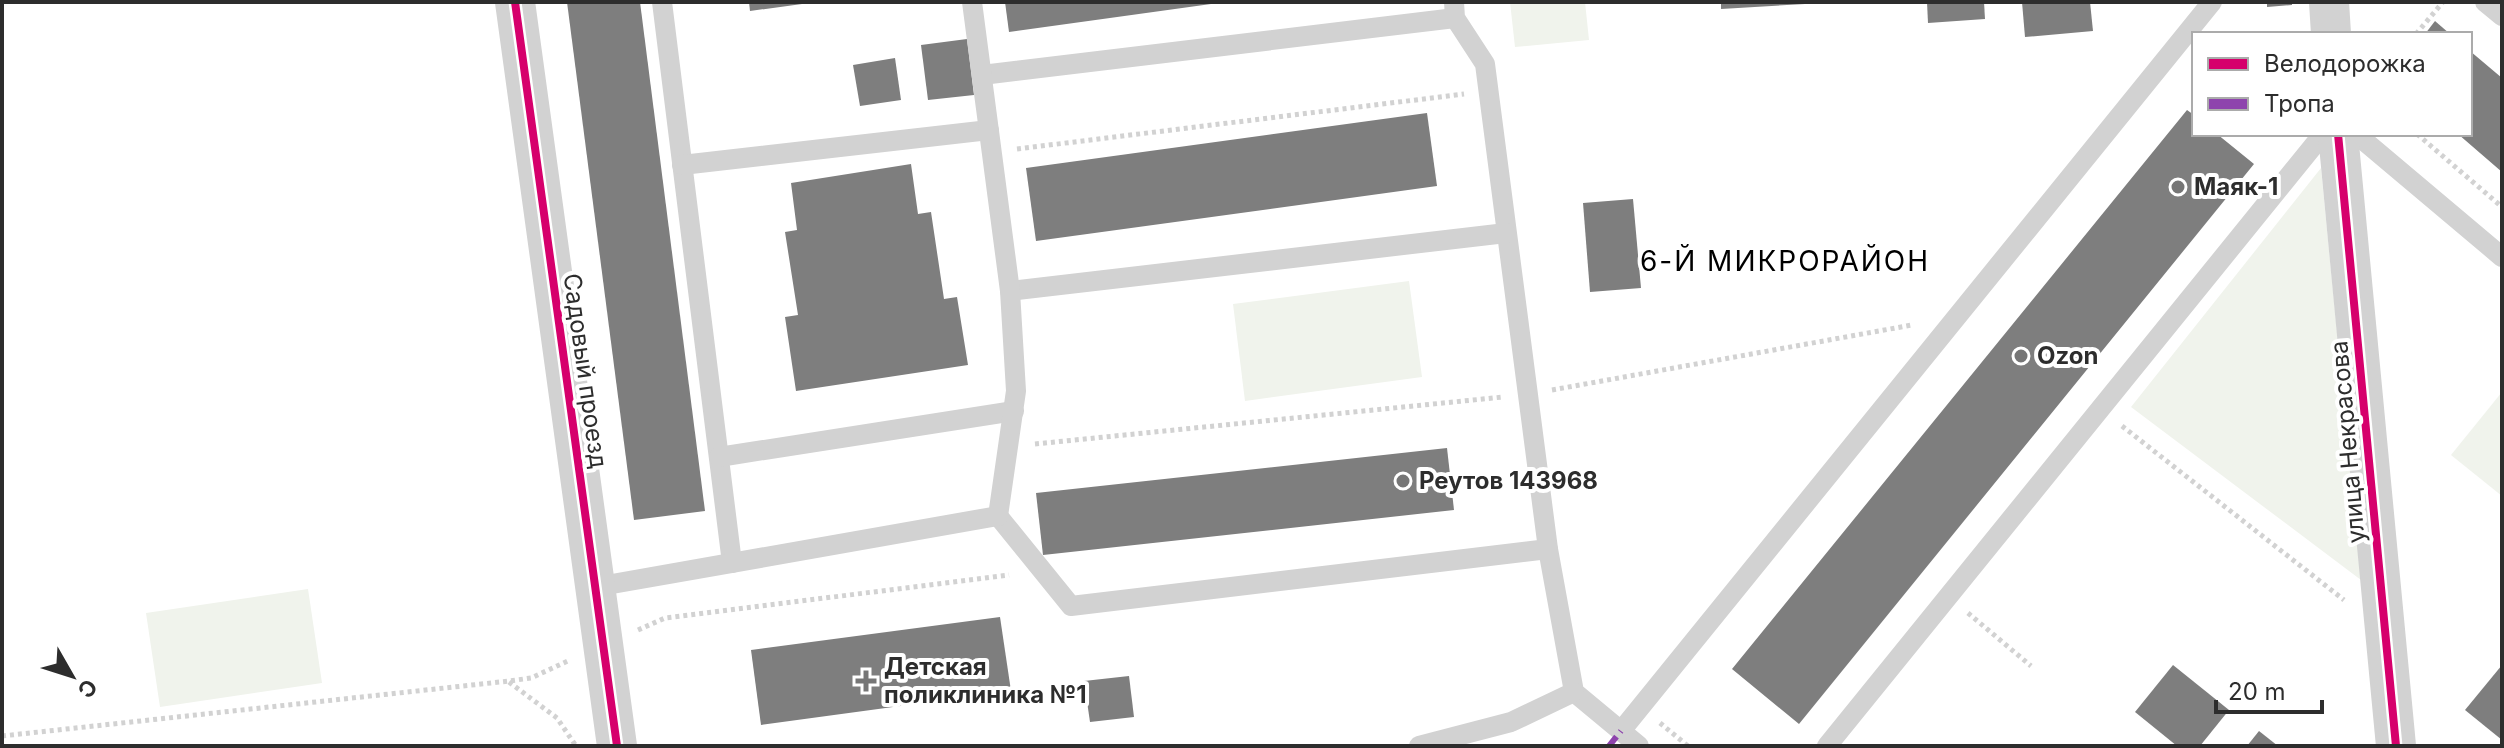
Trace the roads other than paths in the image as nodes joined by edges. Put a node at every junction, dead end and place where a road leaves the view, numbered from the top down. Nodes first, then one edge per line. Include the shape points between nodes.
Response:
1 (515, 2) edge
2 (662, 2) edge
3 (972, 2) edge
4 (2212, 2) edge
5 (2329, 2) edge
6 (2485, 2) edge
7 (1455, 10) edge
8 (2502, 16) edge
9 (2331, 32) edge
10 (982, 75) junction
11 (989, 130) junction
12 (2321, 136) edge
13 (2338, 136) edge
14 (2358, 136) edge
15 (682, 165) junction
16 (1506, 233) junction
17 (2502, 257) edge
18 (1010, 291) junction
19 (1014, 411) junction
20 (719, 457) junction
21 (998, 516) junction
22 (1548, 549) junction
23 (732, 563) junction
24 (595, 587) junction
25 (1574, 692) junction
26 (1621, 731) junction
27 (2390, 739) edge
28 (615, 746) edge
29 (1419, 746) edge
30 (1639, 746) edge
31 (1827, 746) edge

1 - 24 street, Садовый проезд
2 - 15 lane
3 - 10 lane
4 - 26 lane
5 - 9 street
6 - 8 lane
7 - 10 lane
7 - 16 lane via 1485,64
10 - 11 lane
11 - 15 lane
11 - 18 lane
12 - 31 lane
13 - 27 street, улица Некрасова
14 - 17 lane
15 - 20 lane
16 - 18 lane
16 - 22 lane
18 - 19 lane
19 - 20 lane
19 - 21 lane
20 - 23 lane
21 - 22 lane via 1071,606
21 - 23 lane
22 - 25 lane
23 - 24 lane
24 - 28 street, Садовый проезд
25 - 26 lane
25 - 29 lane via 1511,722
26 - 30 lane

